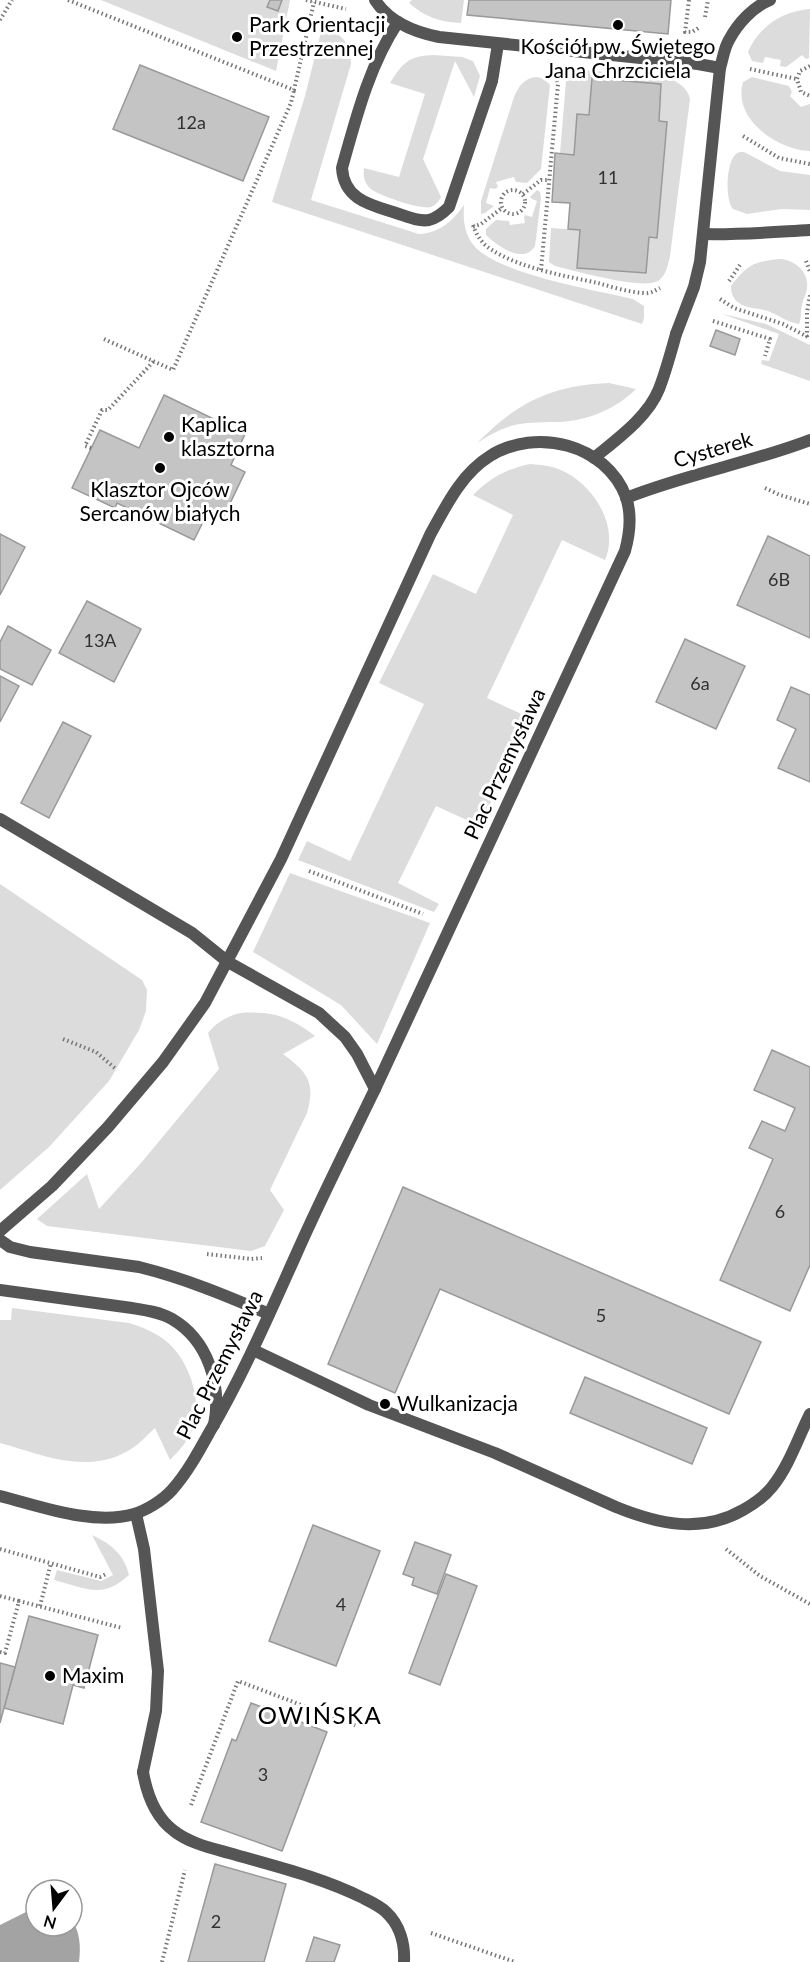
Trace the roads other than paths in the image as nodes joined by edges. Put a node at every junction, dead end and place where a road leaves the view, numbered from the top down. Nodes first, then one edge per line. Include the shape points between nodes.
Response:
1 (375, 0) edge
2 (770, 0) edge
3 (398, 22) junction
4 (498, 44) junction
5 (720, 68) junction
6 (810, 230) edge
7 (703, 234) junction
8 (810, 440) edge
9 (594, 458) junction
10 (626, 498) junction
11 (0, 819) edge
12 (228, 962) junction
13 (375, 1089) junction
14 (0, 1231) edge
15 (0, 1240) edge
16 (0, 1290) edge
17 (269, 1314) junction
18 (253, 1350) junction
19 (810, 1414) edge
20 (213, 1426) junction
21 (0, 1496) edge
22 (136, 1514) junction
23 (404, 1962) edge

1 - 3 street
2 - 5 street via 743,19 728,41
3 - 4 street via 420,33
3 - 4 street via 373,68 342,168 343,178 347,188 361,200 420,220 436,217 449,207 492,81
4 - 5 street
5 - 7 street
6 - 7 street
7 - 9 street via 694,287 659,389 638,419
8 - 10 street, Cysterek
9 - 10 street, Plac Przemysława via 620,483
9 - 12 street, Plac Przemysława via 560,443 514,445 475,467 453,494 430,535 281,859
10 - 13 street, Plac Przemysława via 629,534 618,570
11 - 12 street via 192,933
12 - 13 street via 319,1013 345,1037
12 - 14 street, Plac Przemysława via 194,1020 136,1095 71,1168
13 - 17 street, Plac Przemysława
15 - 17 street via 30,1252 139,1267
16 - 20 street via 152,1311 171,1318 194,1337 209,1362 215,1390
17 - 18 street, Plac Przemysława
18 - 19 street via 369,1405 495,1453 635,1515 690,1526 734,1516 761,1498 782,1472
18 - 20 street, Plac Przemysława
20 - 22 street, Plac Przemysława via 170,1492
21 - 22 street, Plac Przemysława via 85,1516
22 - 23 street via 144,1549 158,1671 156,1711 142,1772 151,1803 162,1820 192,1841 333,1885 373,1903 386,1912 399,1930

